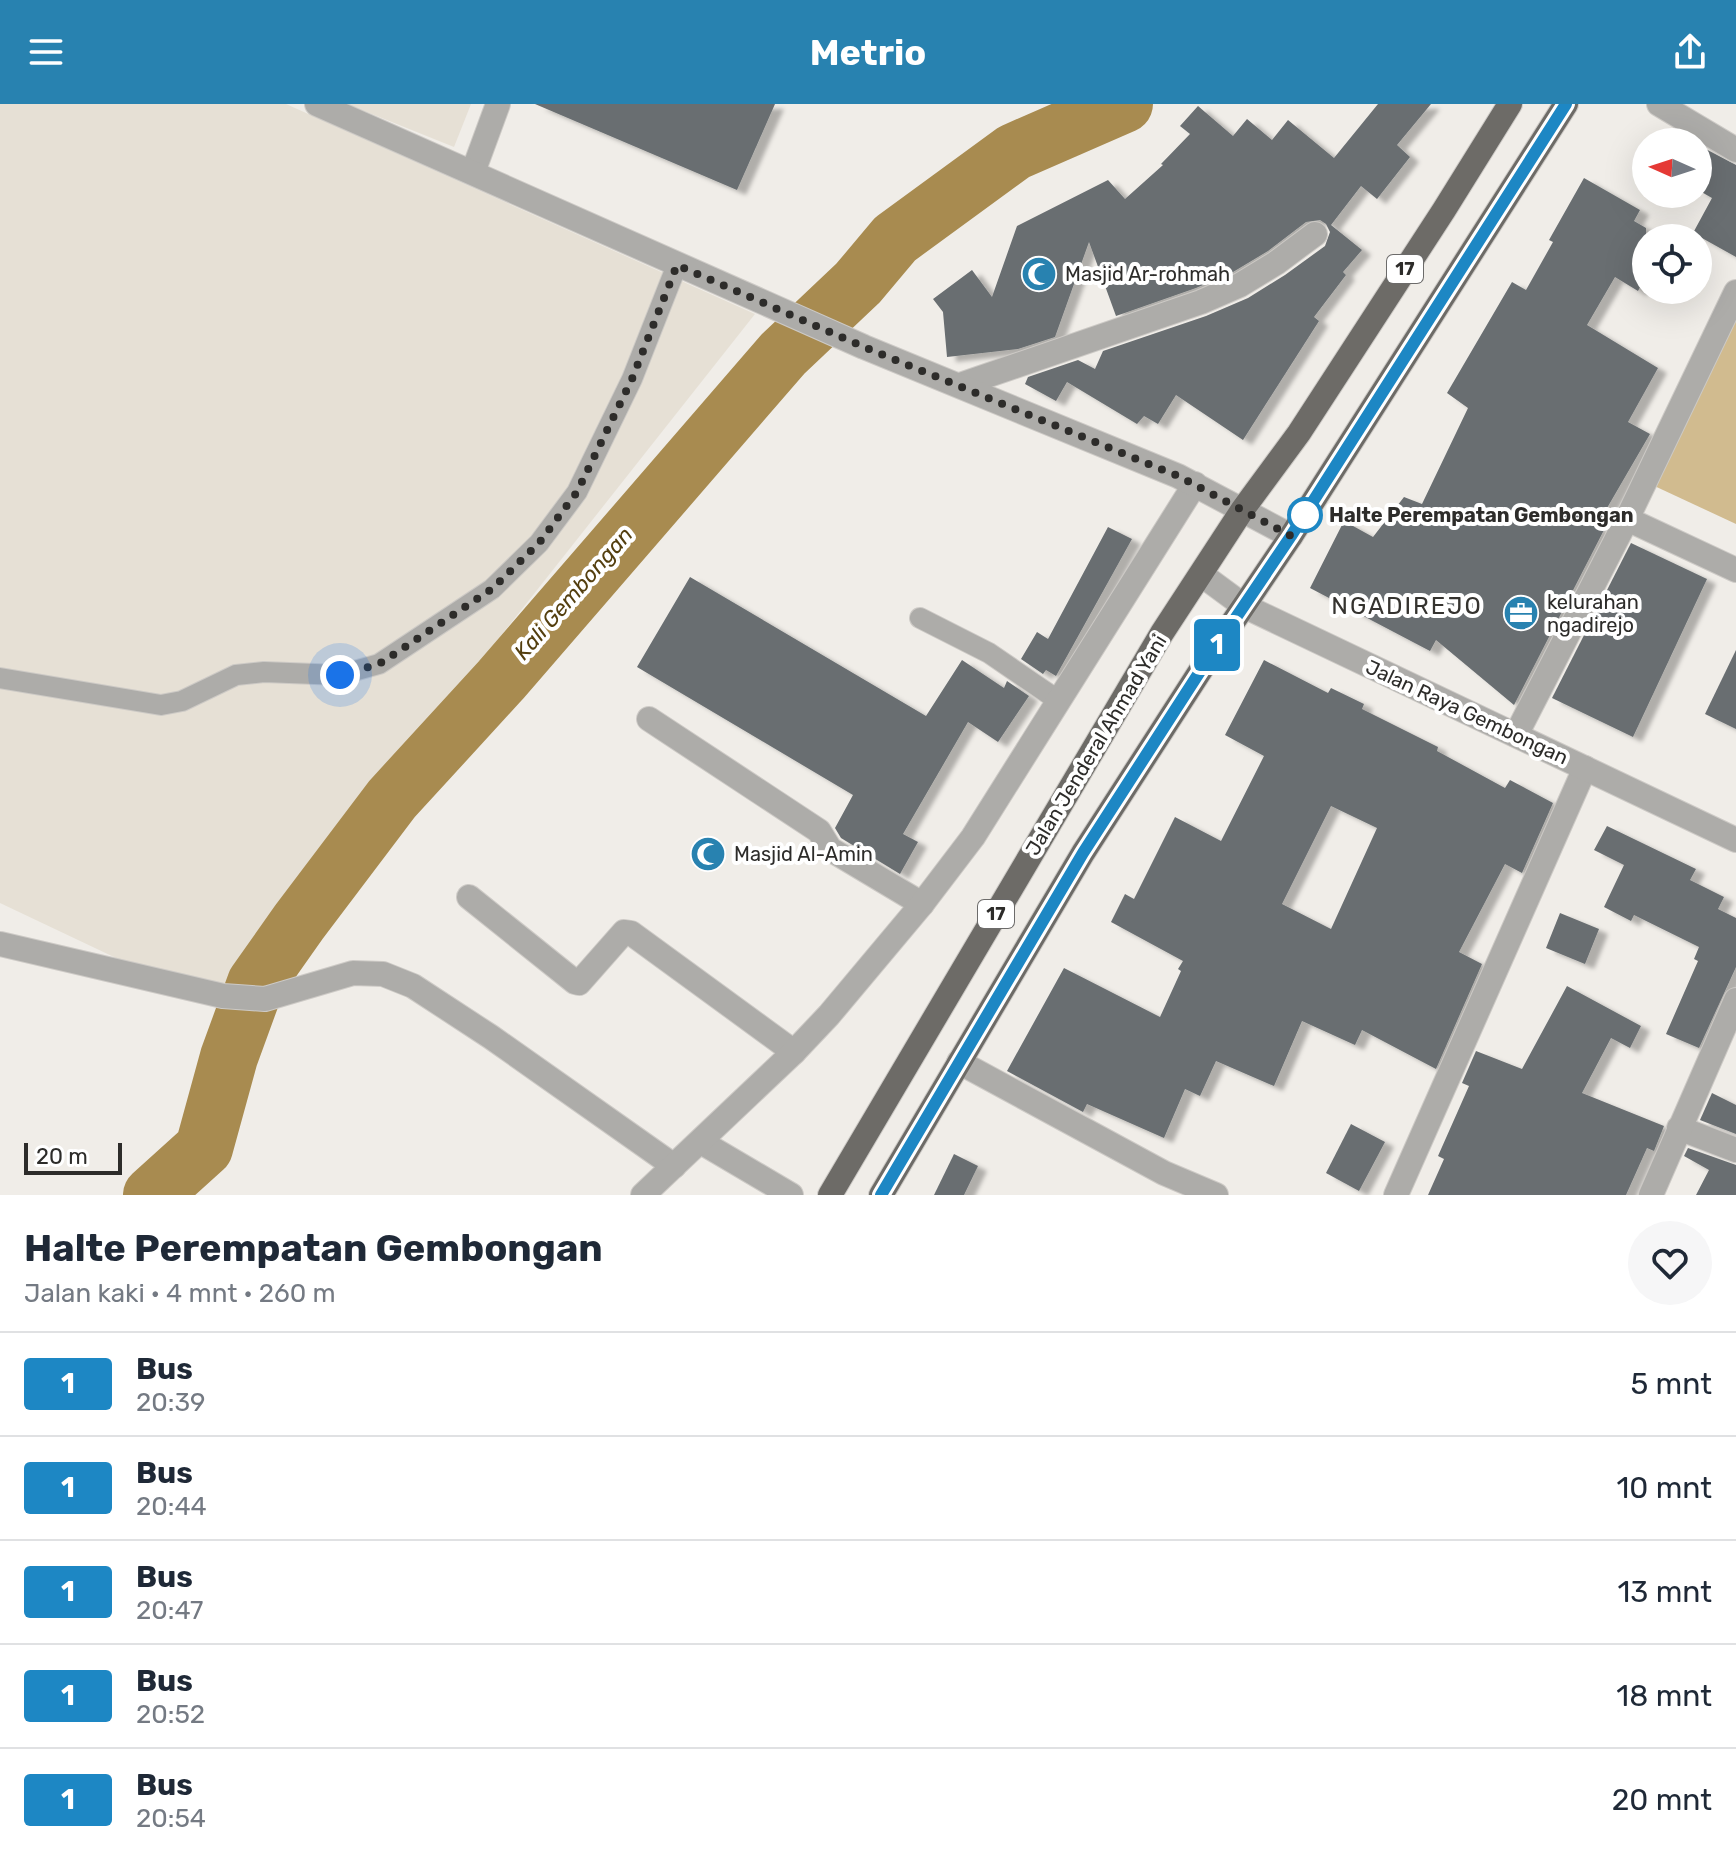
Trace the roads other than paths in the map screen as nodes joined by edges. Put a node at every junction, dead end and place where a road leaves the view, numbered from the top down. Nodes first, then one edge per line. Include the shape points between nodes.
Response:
1 (317, 104) edge
2 (498, 104) edge
3 (1510, 104) edge
4 (1566, 104) edge
5 (1659, 104) edge
6 (1736, 150) edge
7 (473, 172) junction
8 (1315, 234) dead end
9 (677, 265) junction
10 (1736, 292) edge
11 (960, 385) junction
12 (1195, 484) junction
13 (1243, 509) junction
14 (1627, 519) junction
15 (1291, 536) junction
16 (1736, 570) edge
17 (1202, 575) junction
18 (1244, 606) junction
19 (920, 618) dead end
20 (0, 678) edge
21 (1059, 701) junction
22 (649, 719) dead end
23 (1516, 735) junction
24 (1585, 768) junction
25 (1736, 840) edge
26 (469, 897) dead end
27 (922, 904) junction
28 (0, 944) edge
29 (1736, 1000) edge
30 (794, 1052) junction
31 (959, 1062) junction
32 (1679, 1128) junction
33 (701, 1142) junction
34 (1736, 1150) edge
35 (674, 1166) junction
36 (643, 1195) edge
37 (791, 1195) edge
38 (830, 1195) edge
39 (881, 1195) edge
40 (1216, 1195) edge
41 (1396, 1195) edge
42 (1651, 1195) edge

1 - 7 street
2 - 7 street
3 - 13 highway, Jalan Jenderal Ahmad Yani / 17 via 1299,433
4 - 15 highway, 17
5 - 6 street
7 - 9 street
8 - 11 street via 1240,285
9 - 11 street
9 - 20 lane via 632,379 577,492 539,543 492,589 379,664 340,675 236,675 182,701 161,705
10 - 14 street
11 - 12 street
12 - 13 street
12 - 21 street
13 - 15 street
13 - 17 highway, Jalan Jenderal Ahmad Yani / 17
14 - 16 street
14 - 23 street
15 - 18 highway, 17
17 - 18 street, Jalan Raya Gembongan
17 - 38 highway, Jalan Jenderal Ahmad Yani / 17 via 1162,633
18 - 23 street, Jalan Raya Gembongan
18 - 31 highway, 17 via 1083,853
19 - 21 lane via 989,653
21 - 27 street via 973,837
22 - 27 street via 819,831 830,849
23 - 24 street, Jalan Raya Gembongan
24 - 25 street, Jalan Raya Gembongan
24 - 41 street
26 - 30 street via 579,983 624,932 631,933
27 - 30 street
28 - 35 street via 223,996 265,999 353,973 383,974 413,986 491,1037
29 - 32 street
30 - 33 street
31 - 39 highway, 17
31 - 40 street via 1164,1173
32 - 34 street
32 - 42 street
33 - 35 street
33 - 37 street
35 - 36 street

